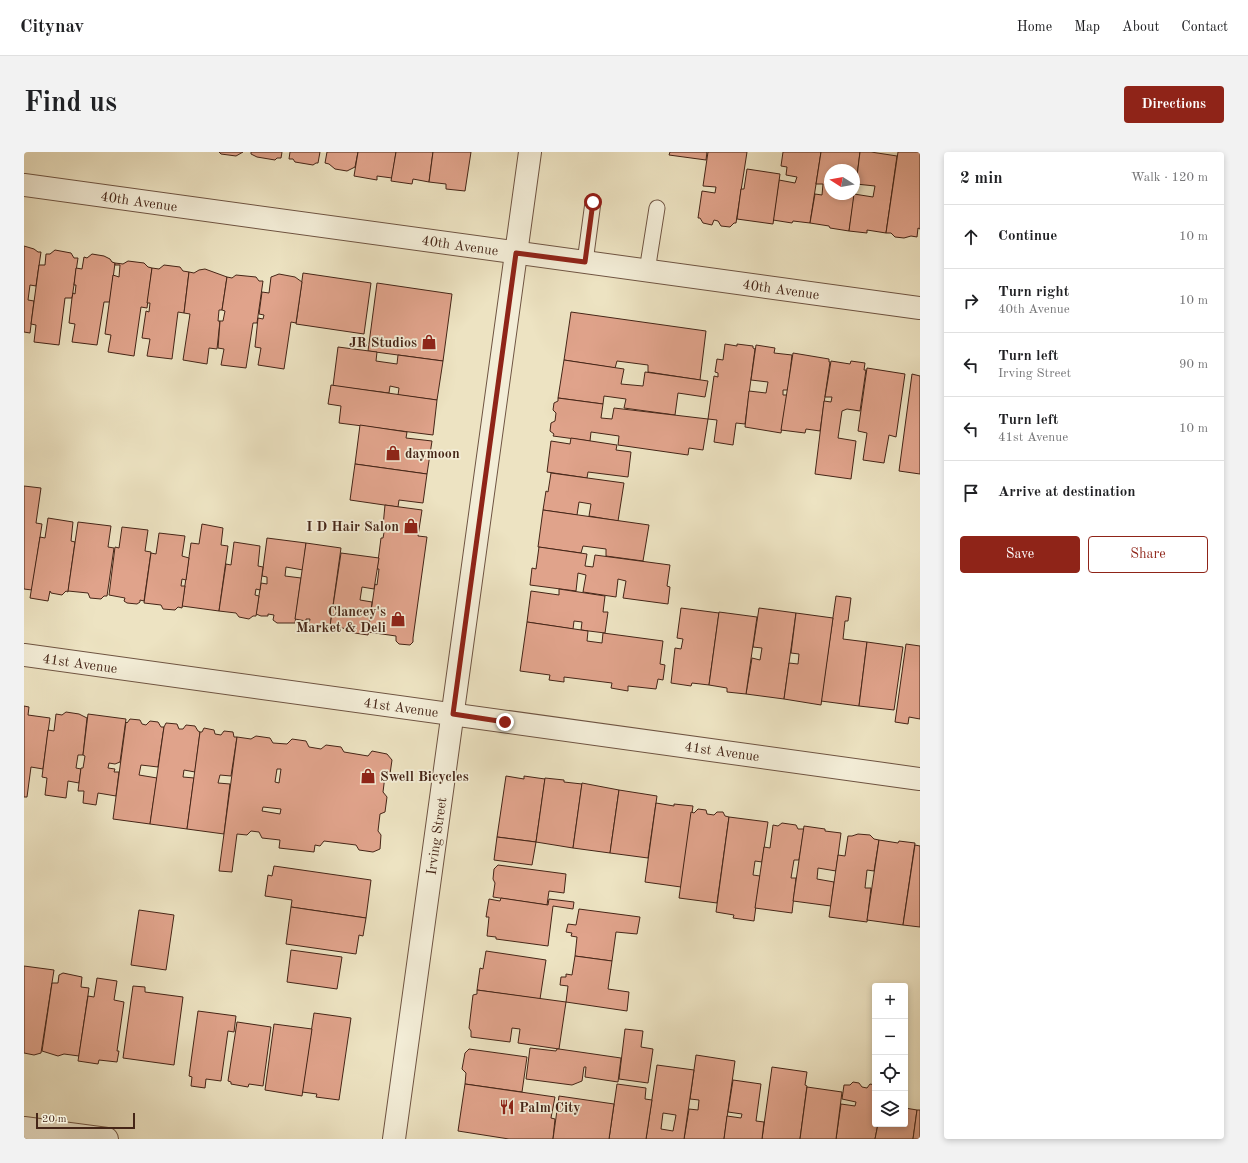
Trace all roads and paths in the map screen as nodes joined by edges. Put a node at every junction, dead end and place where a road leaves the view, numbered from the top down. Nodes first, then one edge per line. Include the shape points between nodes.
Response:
1 (530, 152) edge
2 (24, 185) edge
3 (593, 202) dead end
4 (657, 208) dead end
5 (516, 253) junction
6 (585, 262) junction
7 (647, 271) junction
8 (920, 308) edge
9 (24, 655) edge
10 (453, 714) junction
11 (920, 779) edge
12 (24, 1128) edge
13 (107, 1139) edge
14 (394, 1139) edge

1 - 5 street, Irving Street
2 - 5 street, 40th Avenue
3 - 6 lane
4 - 7 lane
5 - 6 street, 40th Avenue
5 - 10 street, Irving Street
6 - 7 street, 40th Avenue
7 - 8 street, 40th Avenue
9 - 10 street, 41st Avenue
10 - 11 street, 41st Avenue
10 - 14 street, Irving Street
12 - 13 street

